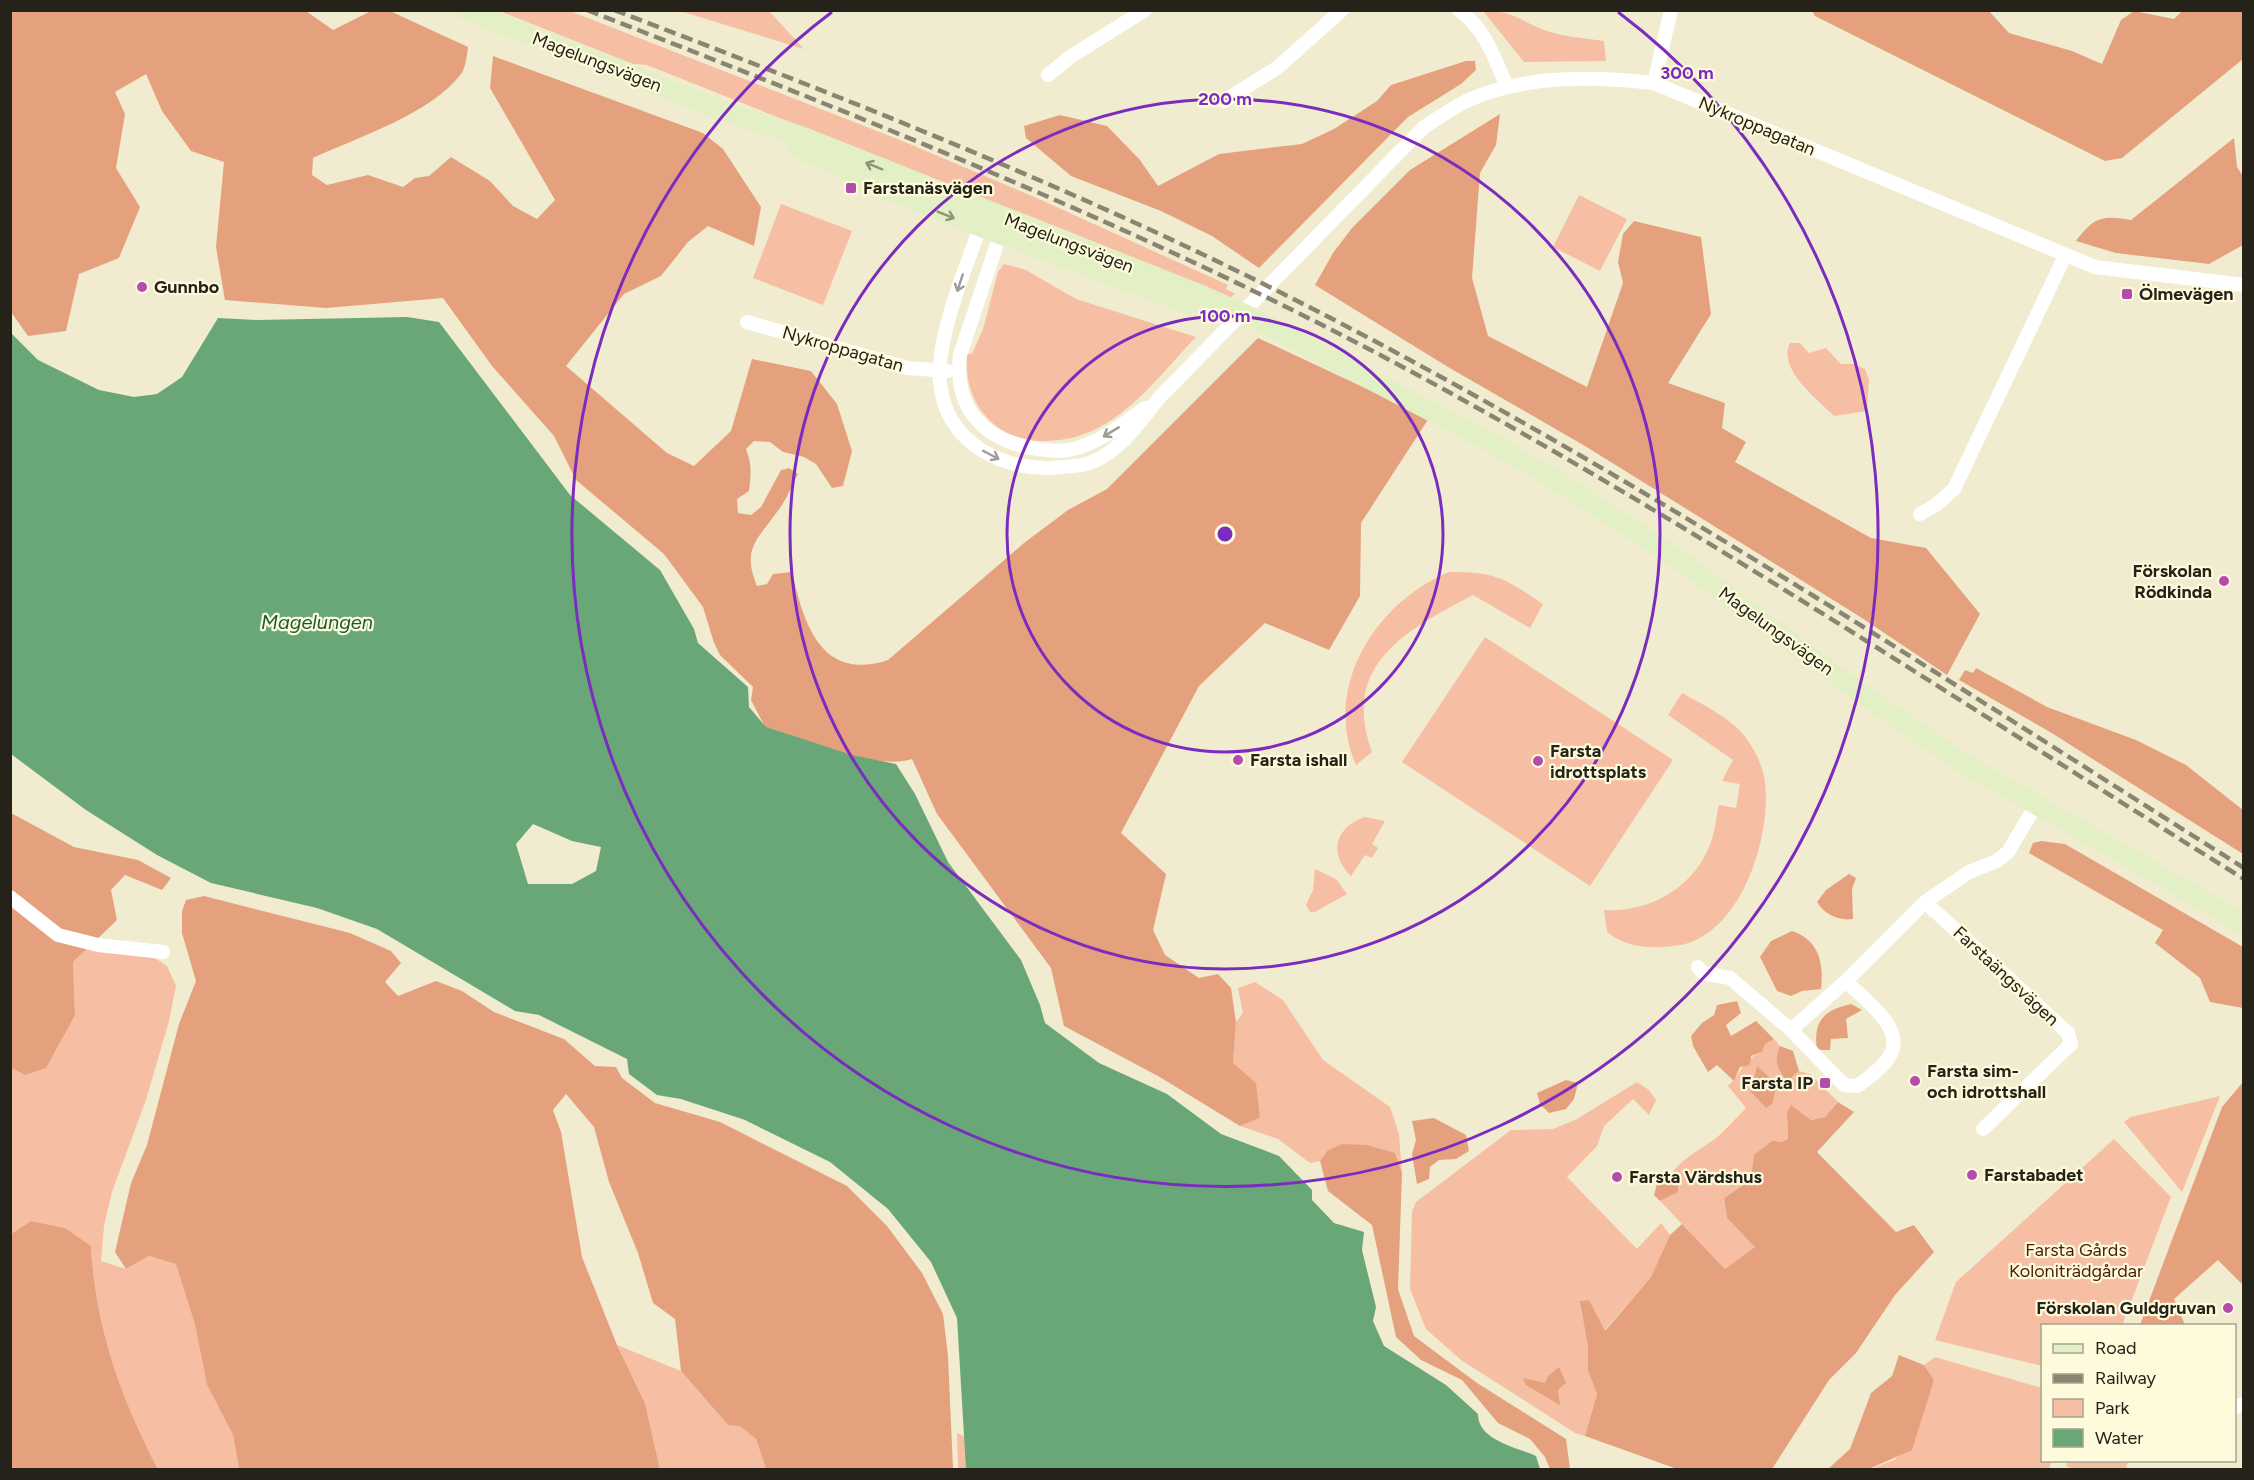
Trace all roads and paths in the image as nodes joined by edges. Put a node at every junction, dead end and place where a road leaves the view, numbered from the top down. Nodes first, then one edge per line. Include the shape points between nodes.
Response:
1 (465, 10) edge
2 (1145, 10) edge
3 (1342, 10) edge
4 (1459, 10) edge
5 (1671, 10) edge
6 (1048, 75) dead end
7 (1654, 83) junction
8 (1507, 87) junction
9 (1224, 101) dead end
10 (983, 220) junction
11 (1003, 227) junction
12 (2065, 256) junction
13 (2244, 285) edge
14 (747, 322) dead end
15 (940, 370) junction
16 (958, 372) junction
17 (1159, 398) junction
18 (1920, 514) dead end
19 (2036, 805) junction
20 (10, 897) edge
21 (1925, 902) junction
22 (2244, 924) edge
23 (163, 952) dead end
24 (1698, 967) dead end
25 (1846, 981) junction
26 (1791, 1030) junction
27 (1983, 1129) dead end

1 - 10 main road, Magelungsvägen via 729,113 801,136
2 - 6 street
3 - 9 street via 1277,68
4 - 8 street via 1483,35
5 - 7 street
7 - 8 street, Nykroppagatan via 1612,78
7 - 12 street, Nykroppagatan
8 - 17 street, Nykroppagatan via 1469,100 1424,128
10 - 11 main road, Magelungsvägen
10 -> 15 street, Nykroppagatan via 959,287
11 - 16 street, Nykroppagatan via 960,355
11 - 19 main road, Magelungsvägen via 1199,294 1254,318 1482,438 1618,519 1901,721
12 - 13 street, Nykroppagatan via 2120,272
12 - 18 street via 1954,489
14 - 15 street, Nykroppagatan via 908,368
15 - 16 street, Nykroppagatan
15 -> 17 street, Nykroppagatan via 942,397 950,420 968,441 1004,461 1047,469 1088,464 1105,455 1123,443
17 -> 16 street, Nykroppagatan via 1097,440 1069,450 1048,450 1002,439 982,426 970,412
19 - 21 street via 2008,852 1967,873
19 - 22 main road, Magelungsvägen
20 - 23 street via 58,935 98,945
21 - 25 street
21 - 27 street, Farstaängsvägen via 2068,1033 2071,1044
24 - 26 street via 1703,973 1730,978
25 - 26 street
25 - 26 street via 1889,1025 1895,1040 1890,1057 1873,1074 1857,1086 1844,1085

